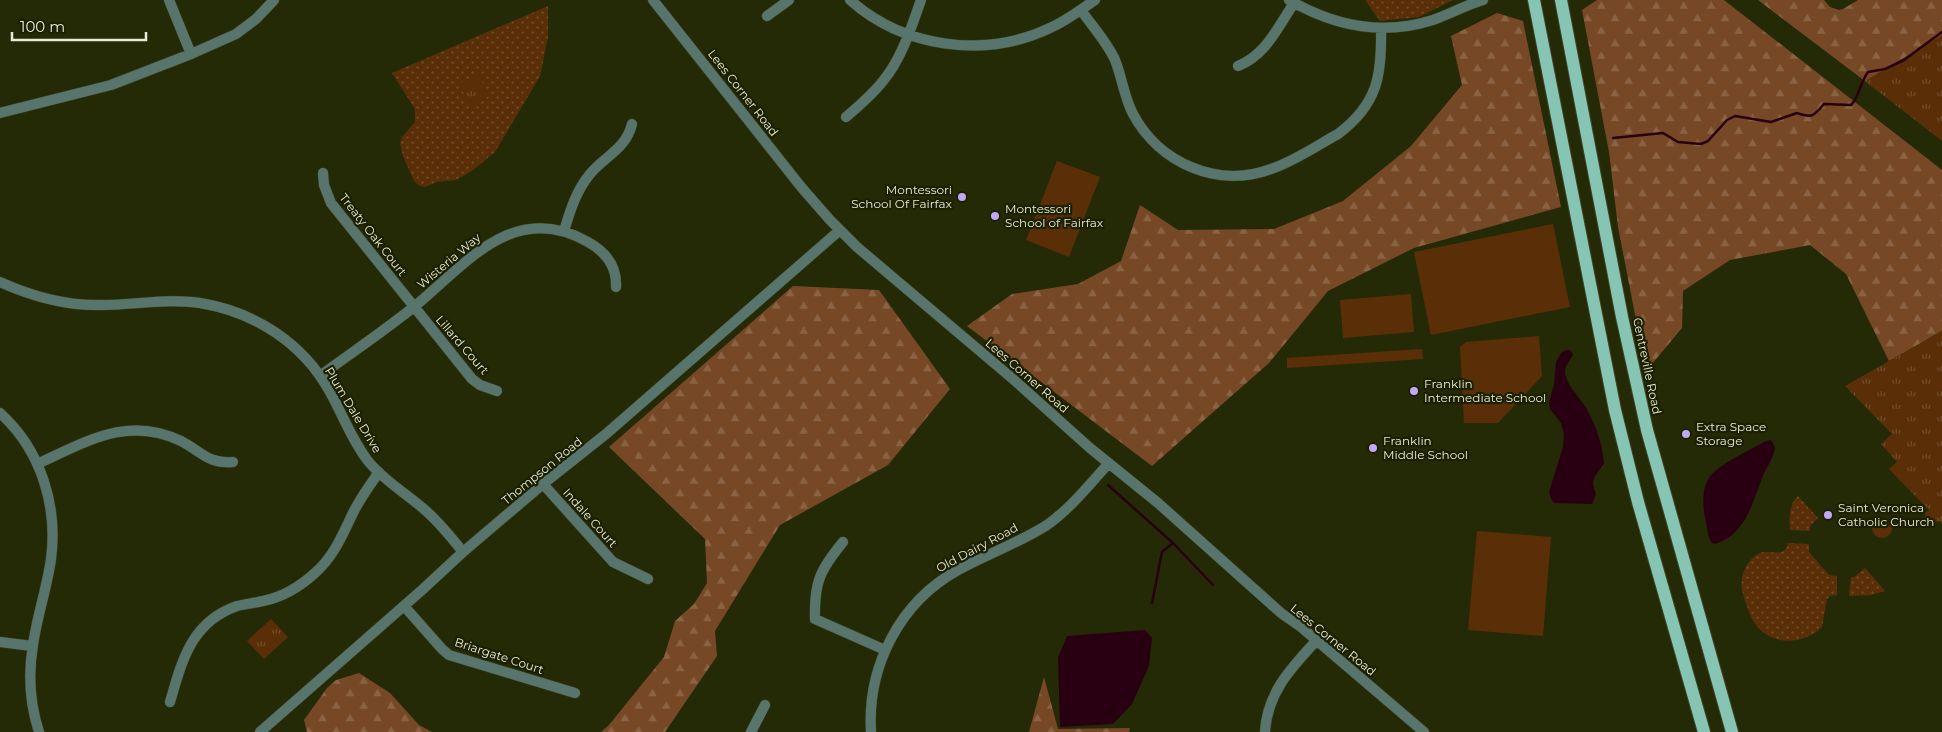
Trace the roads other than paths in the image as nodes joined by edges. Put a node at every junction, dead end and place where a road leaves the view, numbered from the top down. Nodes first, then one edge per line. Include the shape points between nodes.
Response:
1 (169, 0) edge
2 (274, 0) edge
3 (653, 0) edge
4 (788, 0) edge
5 (850, 0) edge
6 (921, 0) edge
7 (1095, 0) edge
8 (1483, 0) edge
9 (1534, 0) edge
10 (1561, 0) edge
11 (1291, 1) edge
12 (1081, 10) junction
13 (767, 16) dead end
14 (1381, 28) junction
15 (908, 34) junction
16 (191, 54) junction
17 (1238, 66) dead end
18 (0, 113) edge
19 (846, 117) dead end
20 (632, 124) dead end
21 (323, 173) dead end
22 (840, 230) junction
23 (564, 231) junction
24 (0, 282) edge
25 (616, 287) dead end
26 (414, 307) junction
27 (320, 376) junction
28 (497, 391) dead end
29 (0, 413) edge
30 (233, 462) dead end
31 (1109, 463) junction
32 (37, 464) junction
33 (379, 472) junction
34 (543, 484) junction
35 (843, 542) dead end
36 (463, 552) junction
37 (648, 579) dead end
38 (404, 606) junction
39 (1316, 641) junction
40 (0, 642) edge
41 (32, 646) junction
42 (885, 650) junction
43 (576, 693) dead end
44 (170, 702) dead end
45 (765, 705) dead end
46 (39, 732) edge
47 (260, 732) edge
48 (751, 732) edge
49 (871, 732) edge
50 (1265, 732) edge
51 (1424, 732) edge
52 (1704, 732) edge
53 (1732, 732) edge

1 - 16 street
2 - 16 street via 236,34
3 - 22 street, Lees Corner Road via 802,188
4 - 13 street
5 - 15 street via 879,21
6 - 15 street
7 - 12 street
8 - 14 street via 1412,26
9 - 52 main road via 1615,410
10 - 53 main road, Centreville Road via 1647,430
11 - 14 street via 1323,18
11 - 17 street via 1265,48
12 - 14 street via 1108,48 1132,112 1152,140 1184,164 1229,176 1270,170 1347,127 1365,107 1377,82
12 - 15 street via 1035,34 990,45 956,46
15 - 19 street via 896,62 883,81
16 - 18 street via 111,85
20 - 23 street via 621,147 590,174 582,186
21 - 26 street, Treaty Oak Court via 331,203
22 - 31 street, Lees Corner Road
22 - 34 street, Thompson Road via 606,434
23 - 25 street, Wisteria Way via 603,252 614,269
23 - 26 street, Wisteria Way via 531,228 496,239
24 - 27 street, Plum Dale Drive via 38,296 80,304 199,303 233,311 287,341
26 - 27 street, Wisteria Way
26 - 28 street, Lillard Court via 472,379 480,386
27 - 33 street, Plum Dale Drive via 356,443
29 - 32 street via 23,440
30 - 32 street via 213,461 170,436 140,430 110,432
31 - 39 street, Lees Corner Road
31 - 42 street, Old Dairy Road via 1059,516 958,570 928,591 894,631
32 - 41 street via 50,505 53,541
33 - 36 street, Plum Dale Drive via 426,511
33 - 44 street via 354,510 336,548 317,572 278,596 224,612 199,632 184,657
34 - 36 street, Thompson Road
34 - 37 street, Indale Court via 613,562
35 - 42 street via 819,576 814,598 815,619
36 - 38 street, Thompson Road
38 - 43 street, Briargate Court via 450,655
38 - 47 street, Thompson Road
39 - 50 street via 1280,684 1268,712
39 - 51 street, Lees Corner Road
40 - 41 street
41 - 46 street via 31,698
42 - 49 street, Old Dairy Road via 873,687
45 - 48 street

